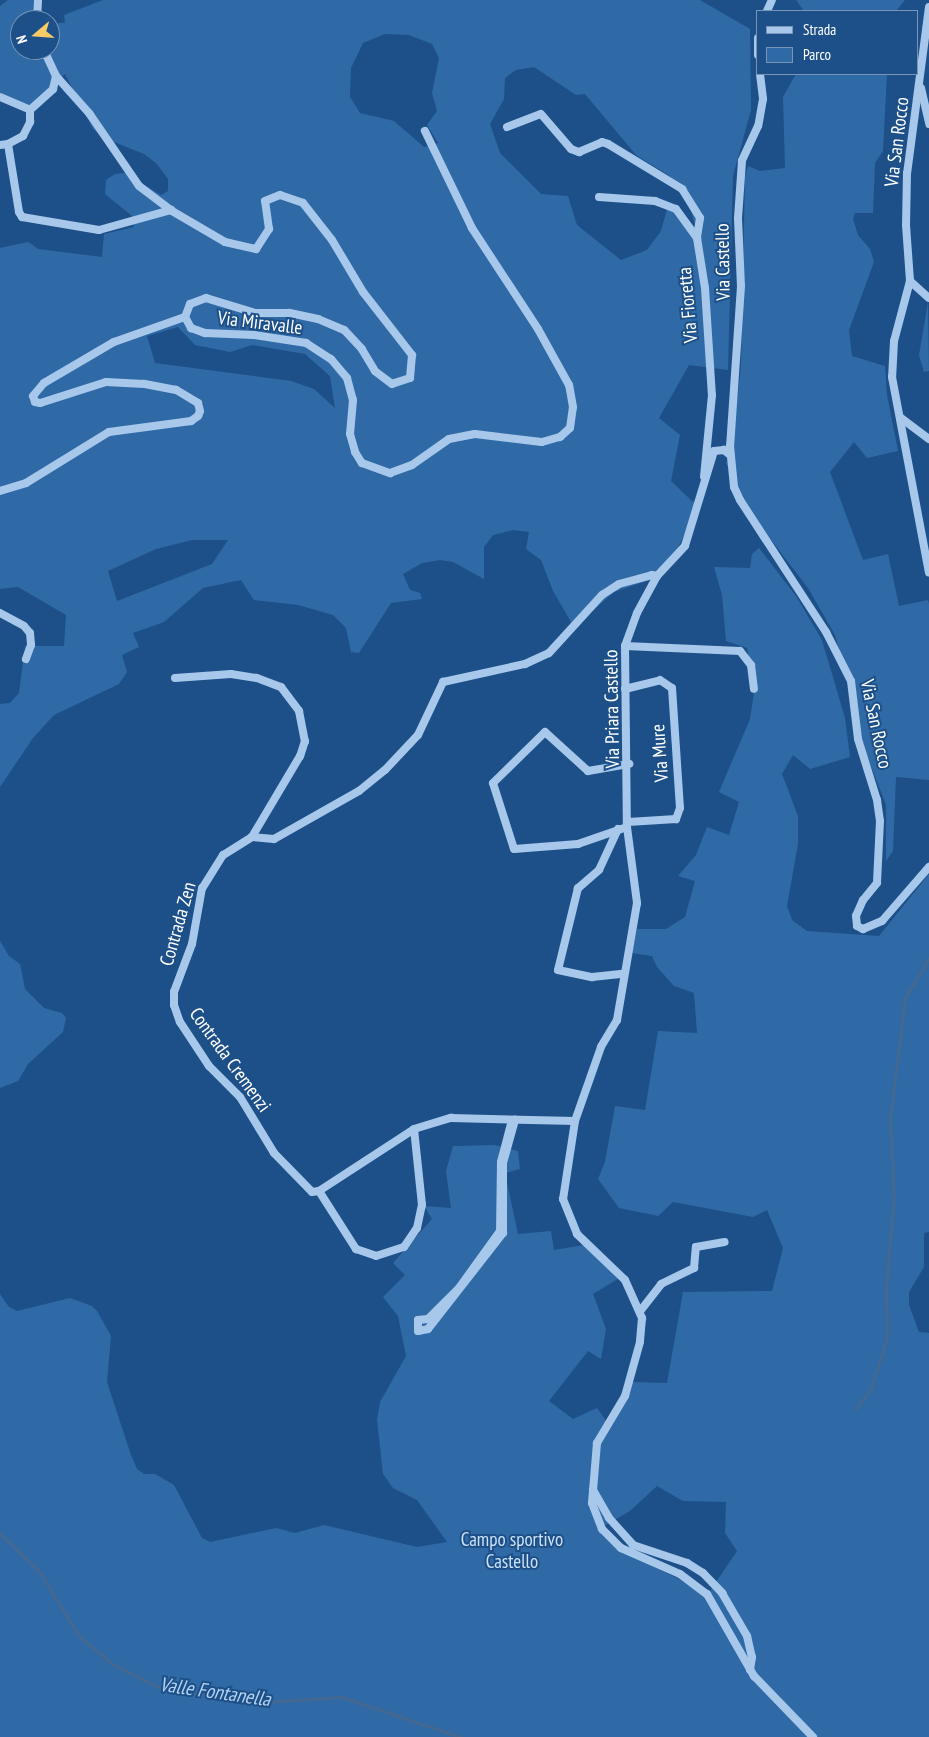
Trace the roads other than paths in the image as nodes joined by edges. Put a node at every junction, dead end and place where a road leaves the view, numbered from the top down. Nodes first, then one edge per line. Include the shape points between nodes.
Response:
1 (929, 7) edge
2 (49, 60) edge
3 (760, 75) edge
4 (56, 76) junction
5 (920, 86) junction
6 (0, 97) edge
7 (30, 110) junction
8 (929, 124) edge
9 (507, 127) dead end
10 (425, 131) dead end
11 (4, 145) edge
12 (599, 197) dead end
13 (171, 210) junction
14 (697, 238) junction
15 (910, 281) junction
16 (929, 298) edge
17 (185, 317) junction
18 (901, 418) junction
19 (929, 439) edge
20 (730, 454) junction
21 (705, 482) junction
22 (0, 491) edge
23 (929, 573) edge
24 (657, 576) junction
25 (0, 613) edge
26 (625, 646) junction
27 (26, 659) dead end
28 (175, 678) dead end
29 (625, 689) junction
30 (754, 689) dead end
31 (629, 764) junction
32 (628, 824) junction
33 (618, 829) junction
34 (252, 837) junction
35 (929, 867) edge
36 (623, 974) junction
37 (174, 1009) joint
38 (513, 1120) junction
39 (575, 1121) junction
40 (414, 1129) junction
41 (319, 1191) junction
42 (725, 1242) dead end
43 (641, 1310) junction
44 (593, 1490) junction
45 (750, 1670) junction
46 (813, 1737) edge

1 - 5 street, Via San Rocco
2 - 4 street
3 - 20 street, Via Castello via 763,99 758,126 742,161 738,218 741,286
4 - 7 street via 53,89
4 - 13 street via 89,113 139,186
5 - 8 street
5 - 15 street, Via San Rocco via 907,174
6 - 7 street
7 - 11 street via 30,122 23,136
9 - 14 street via 541,114 579,152 602,142 608,144 682,189 700,218
10 - 17 street, Via Miravalle via 472,228 538,329 569,385 573,407 570,428 560,437 542,442 475,434 449,439 412,465 390,474 362,463 355,452 350,434 354,400 347,378 331,359 306,343 205,334 191,328
11 - 13 street via 22,217 99,230
12 - 14 street, Via Fioretta via 655,201 676,209
13 - 17 street via 225,242 256,249 269,229 265,201 280,195 303,203 332,240 363,292 412,355 410,378 392,384 375,371 362,349 344,330 318,319 289,313 255,313 206,298 190,304
14 - 21 street, Via Fioretta via 705,288 712,395
15 - 16 street
15 - 18 street, Via San Rocco via 894,341 892,377
17 - 22 street via 114,342 44,383 33,396 35,402 40,403 106,382 144,384 176,390 198,404 198,416 191,421 109,432 26,483
18 - 19 street
18 - 23 street, Via San Rocco
20 - 21 street, Via Priara Castello via 724,450 714,451
20 - 35 street, Via San Rocco via 736,494 826,632 851,681 858,739 877,800 880,821 877,883 863,900 856,916 857,926 863,929 882,921
21 - 24 street, Via Priara Castello via 685,546
24 - 26 street, Via Priara Castello via 637,613
24 - 34 street via 619,584 602,595 549,653 525,664 443,682 418,735 385,770 359,791 274,839
25 - 27 street via 30,633 32,645
26 - 29 street, Via Priara Castello
26 - 30 street via 740,651 750,665
28 - 34 street via 231,674 257,678 281,687 300,711 305,741 300,756
29 - 31 street, Via Priara Castello
29 - 32 street, Via Mure via 660,680 672,688 680,808 676,818
31 - 32 street, Via Priara Castello
31 - 33 street via 588,771 545,732 493,783 514,849 578,844
32 - 33 street
32 - 36 street, Via Priara Castello via 637,903
33 - 36 street via 599,870 578,888 558,970 592,977
34 - 37 street, Contrada Zen via 223,855 202,888 192,944 174,992
36 - 39 street, Via Priara Castello via 616,1020 601,1047
37 - 41 street, Contrada Cremenzi via 210,1066 240,1097 274,1153 312,1192
38 - 38 street via 501,1162 500,1230 459,1288 428,1319 418,1320 418,1330 428,1329 503,1233 503,1163
38 - 39 street
38 - 40 street via 452,1118
39 - 43 street, Via Priara Castello via 564,1179 563,1199 568,1216 577,1234 625,1280
40 - 41 street
40 - 41 street, Contrada Cremenzi via 422,1204 417,1228 404,1247 376,1256 356,1249
42 - 43 street via 696,1247 694,1268 661,1284
43 - 44 street via 640,1342 626,1396 597,1443
44 - 45 street via 592,1503 602,1530 621,1548 680,1574 707,1594
44 - 45 street via 609,1518 633,1544 687,1563 703,1572 722,1592 747,1636 752,1657
45 - 46 street

